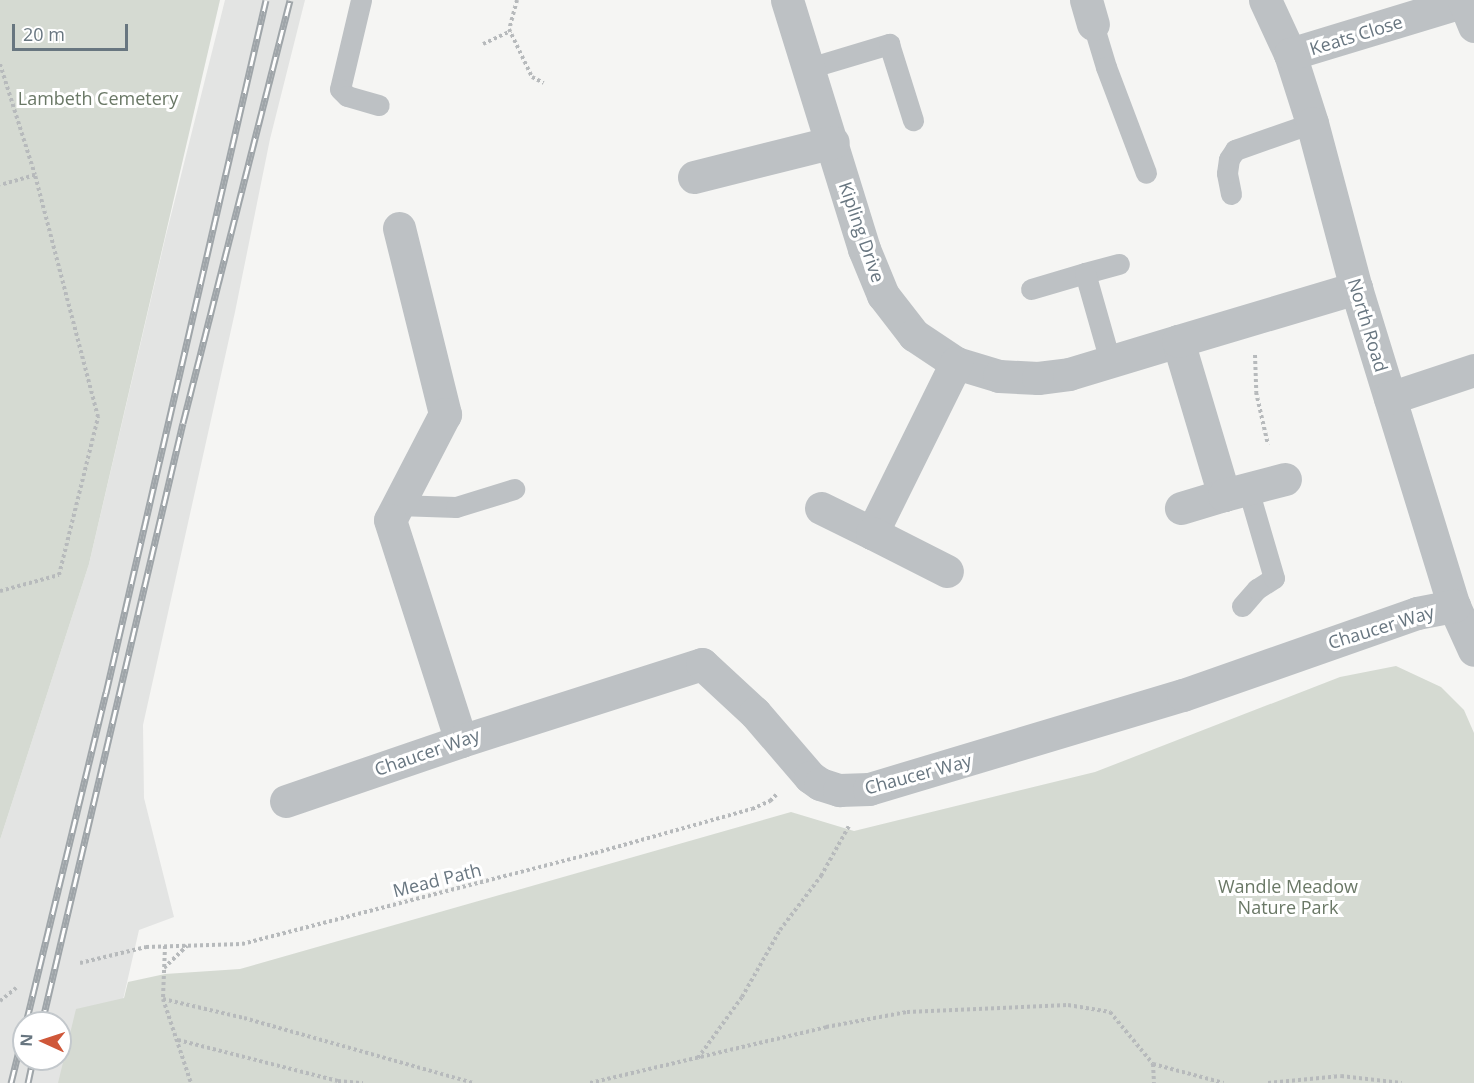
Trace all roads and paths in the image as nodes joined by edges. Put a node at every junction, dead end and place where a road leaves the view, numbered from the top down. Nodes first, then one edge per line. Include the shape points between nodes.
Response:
1 (361, 0) edge
2 (517, 0) edge
3 (787, 0) edge
4 (1265, 0) edge
5 (1464, 0) edge
6 (1089, 12) edge
7 (1474, 26) edge
8 (511, 31) junction
9 (483, 44) dead end
10 (1290, 54) junction
11 (0, 63) edge
12 (809, 68) junction
13 (544, 83) dead end
14 (379, 105) dead end
15 (913, 120) dead end
16 (1312, 123) junction
17 (833, 142) junction
18 (1146, 173) dead end
19 (35, 175) junction
20 (694, 177) dead end
21 (0, 185) edge
22 (1231, 194) dead end
23 (399, 228) dead end
24 (1119, 264) dead end
25 (1085, 273) junction
26 (1356, 288) junction
27 (1031, 289) dead end
28 (1178, 340) junction
29 (1255, 350) dead end
30 (1110, 361) junction
31 (956, 363) junction
32 (1474, 370) edge
33 (1390, 398) junction
34 (1259, 486) junction
35 (514, 489) dead end
36 (397, 505) junction
37 (821, 508) dead end
38 (1181, 508) dead end
39 (872, 533) junction
40 (947, 571) dead end
41 (0, 591) edge
42 (1242, 606) dead end
43 (1454, 606) junction
44 (1474, 650) edge
45 (461, 741) junction
46 (781, 786) dead end
47 (286, 801) dead end
48 (853, 818) dead end
49 (165, 946) junction
50 (188, 946) junction
51 (80, 963) dead end
52 (164, 968) junction
53 (16, 988) dead end
54 (163, 999) junction
55 (0, 1001) edge
56 (178, 1040) junction
57 (697, 1058) junction
58 (1153, 1064) junction
59 (191, 1083) edge
60 (363, 1083) edge
61 (473, 1083) edge
62 (590, 1083) edge
63 (1154, 1083) edge
64 (1224, 1083) edge
65 (1268, 1083) edge
66 (1402, 1083) edge

1 - 14 lane via 340,89 347,96
2 - 8 path
3 - 12 street, Kipling Drive
4 - 10 street, North Road
5 - 7 street, Keats Close
5 - 10 street, Keats Close
6 - 18 lane
8 - 9 path
8 - 13 path via 532,77
10 - 16 street, North Road
11 - 19 path
12 - 15 lane via 889,44
12 - 17 street, Kipling Drive
16 - 22 lane via 1235,150 1227,173
16 - 26 street, North Road
17 - 20 street
17 - 31 street, Kipling Drive via 864,249 883,295 914,335
19 - 21 path
19 - 41 path via 98,417 59,575
23 - 36 street via 445,414
24 - 25 lane
25 - 27 lane
25 - 30 lane
26 - 28 street, Kipling Drive
26 - 33 street, North Road
28 - 30 street, Kipling Drive
28 - 34 street
29 - 34 path
30 - 31 street, Kipling Drive via 1069,374 1038,378 999,376
31 - 39 street
32 - 33 street
33 - 43 street, North Road
34 - 38 street
34 - 42 lane via 1274,578
35 - 36 lane via 456,507
36 - 45 street via 390,520
37 - 39 street
39 - 40 street
43 - 44 street, North Road
43 - 45 street, Chaucer Way via 1417,613 1183,695 869,789 839,790 810,777 755,713 702,664
45 - 47 street, Chaucer Way
46 - 50 path, Mead Path via 770,801 752,808 595,853 242,944
48 - 57 path via 821,876 780,930 742,997
49 - 50 path, Mead Path
49 - 51 path, Mead Path via 130,949
49 - 52 path
50 - 52 path
52 - 54 path
53 - 55 path
54 - 56 path
54 - 61 path
56 - 59 path
56 - 60 path via 338,1081
57 - 58 path via 907,1012 1068,1005 1110,1012
57 - 62 path
58 - 63 path
58 - 64 path
65 - 66 path via 1341,1076

